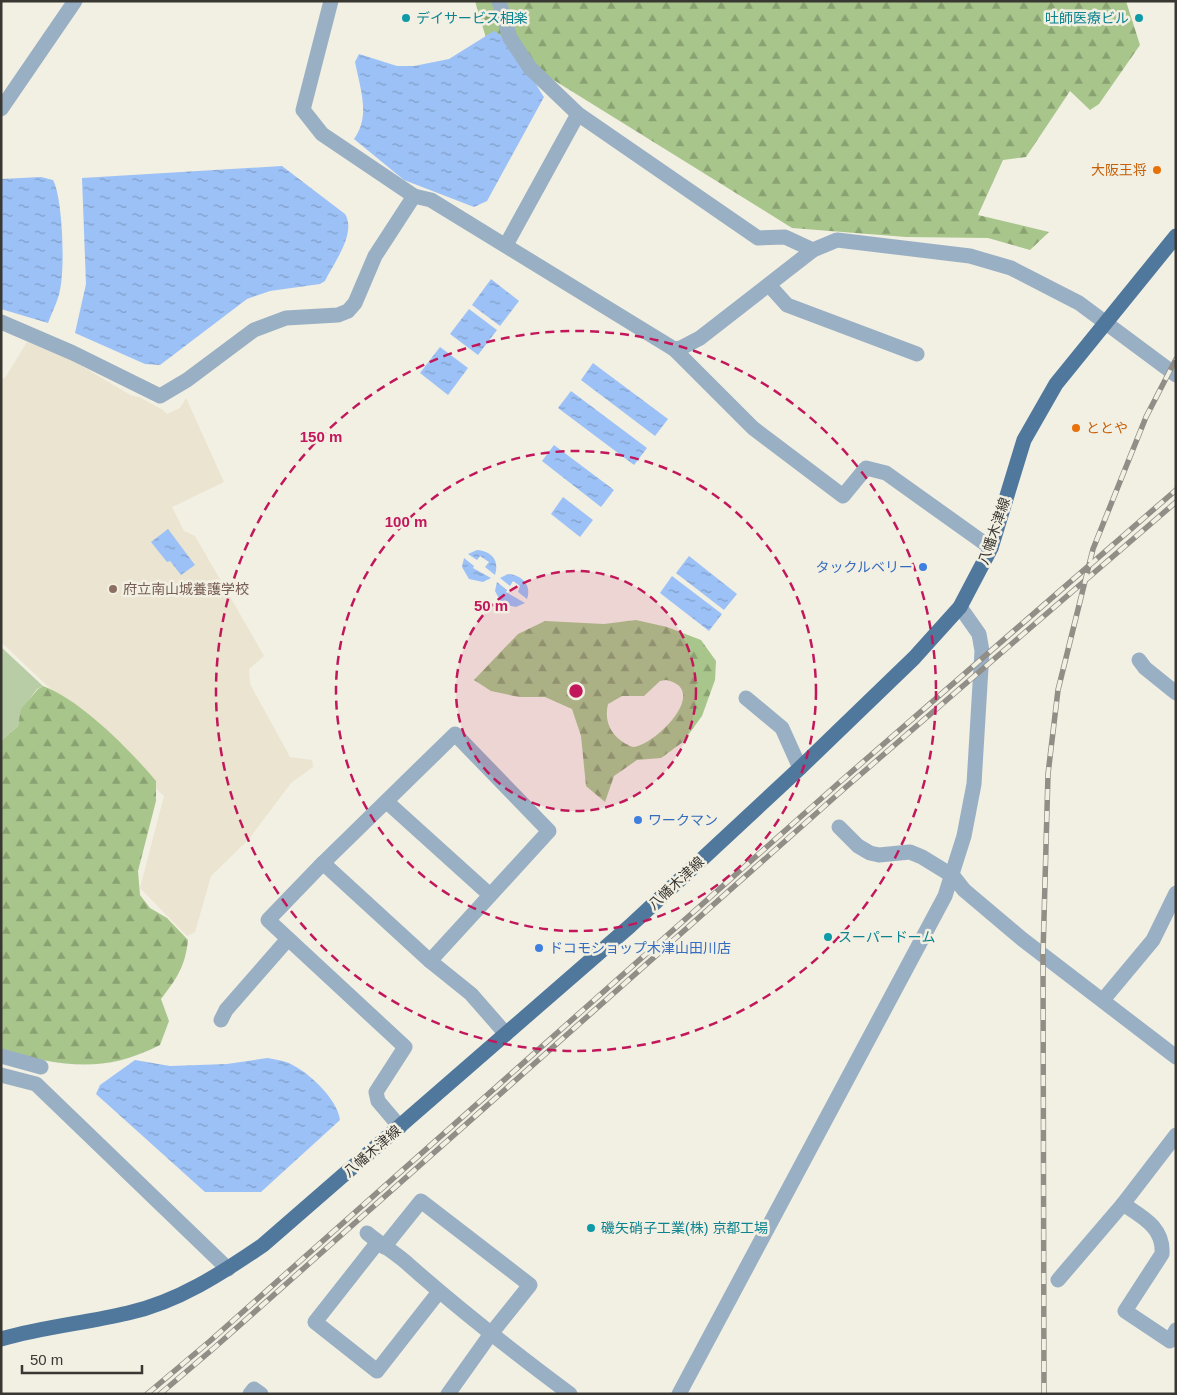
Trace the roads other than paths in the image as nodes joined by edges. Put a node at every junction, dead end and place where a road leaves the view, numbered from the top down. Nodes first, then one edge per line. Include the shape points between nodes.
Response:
1 (75, 1) edge
2 (331, 1) edge
3 (499, 1) edge
4 (1, 110) edge
5 (578, 114) junction
6 (414, 196) junction
7 (1176, 236) edge
8 (506, 245) junction
9 (813, 250) junction
10 (769, 285) junction
11 (1, 322) edge
12 (1105, 322) junction
13 (674, 349) junction
14 (917, 354) dead end
15 (1176, 375) edge
16 (991, 548) junction
17 (960, 607) junction
18 (1139, 660) dead end
19 (1176, 693) edge
20 (746, 698) dead end
21 (800, 768) junction
22 (387, 802) junction
23 (839, 827) dead end
24 (323, 863) junction
25 (953, 876) junction
26 (1176, 893) edge
27 (490, 895) junction
28 (288, 939) junction
29 (430, 961) junction
30 (1103, 1000) junction
31 (221, 1020) dead end
32 (506, 1034) junction
33 (1, 1056) edge
34 (1176, 1057) edge
35 (41, 1067) dead end
36 (1, 1074) edge
37 (400, 1127) junction
38 (1176, 1135) edge
39 (1123, 1204) junction
40 (376, 1241) junction
41 (228, 1269) junction
42 (1058, 1280) dead end
43 (438, 1293) junction
44 (1176, 1330) edge
45 (490, 1335) junction
46 (1, 1339) edge
47 (250, 1394) edge
48 (261, 1394) edge
49 (448, 1394) edge
50 (570, 1394) edge
51 (679, 1394) edge

1 - 4 street
2 - 6 street via 304,110 322,134
3 - 5 street via 510,38 530,68
5 - 8 street
5 - 9 street via 758,238 784,237
6 - 8 street via 431,200
6 - 11 street via 375,256 355,303 348,311 338,315 286,318 254,330 160,396
7 - 12 main road, 八幡木津線
8 - 13 street
9 - 10 street
9 - 12 street via 837,240 970,256 1011,268 1080,303
10 - 13 street via 700,338
10 - 14 street via 787,305
12 - 15 street
12 - 16 main road, 八幡木津線 via 1056,384 1024,440
13 - 16 street via 753,428 842,496 866,468 886,473
16 - 17 main road, 八幡木津線
17 - 21 main road, 八幡木津線 via 914,658
17 - 25 street via 979,634 982,651 974,784
18 - 19 street
20 - 21 street via 782,728
21 - 32 main road, 八幡木津線 via 630,926
22 - 24 street
22 - 27 street
22 - 27 street via 455,734 549,831
23 - 25 street via 870,853 910,852
24 - 28 street via 268,920
24 - 29 street
25 - 30 street via 964,890 1022,939
25 - 51 street via 898,986
26 - 30 street via 1153,940
27 - 29 street
28 - 31 street via 226,1010
28 - 37 street via 405,1047 376,1092 378,1101
29 - 32 street via 471,994
30 - 34 street
32 - 37 main road, 八幡木津線
33 - 35 street
36 - 41 street via 36,1084
37 - 41 main road, 八幡木津線 via 263,1244
38 - 39 street
39 - 42 street
39 - 44 street via 1149,1220 1161,1238 1162,1246 1162,1254 1125,1311 1170,1341
40 - 43 street via 408,1264
40 - 43 street via 315,1322 377,1370
40 - 45 street via 421,1201 530,1285
41 - 46 main road, 八幡木津線 via 185,1292 130,1313
43 - 45 street
45 - 49 street
45 - 50 street
47 - 48 street via 254,1389

